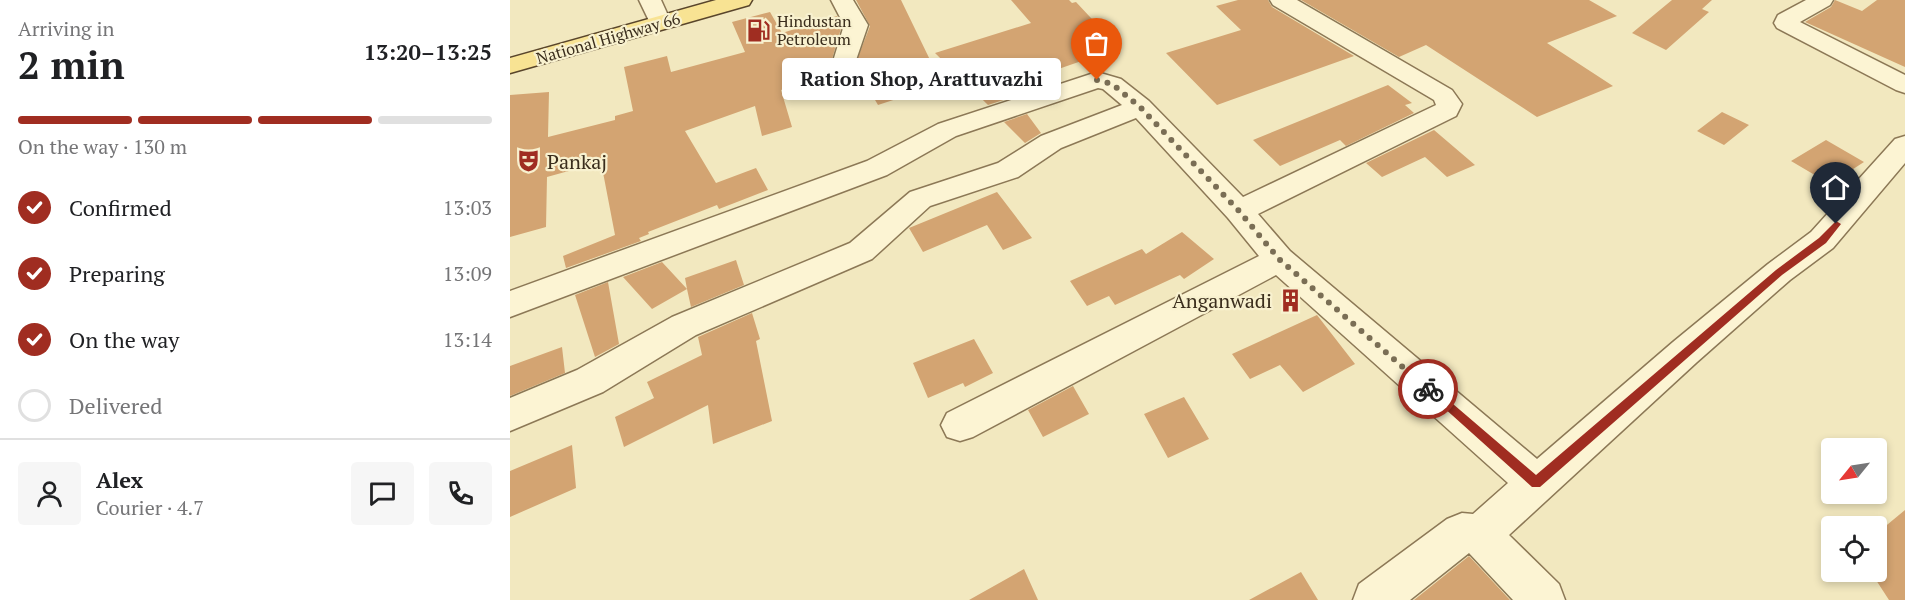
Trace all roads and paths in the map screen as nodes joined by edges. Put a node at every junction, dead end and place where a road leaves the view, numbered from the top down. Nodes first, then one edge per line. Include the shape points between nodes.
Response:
1 (650, 0) edge
2 (741, 0) edge
3 (842, 0) edge
4 (1281, 0) edge
5 (1822, 0) edge
6 (660, 22) junction
7 (846, 58) dead end
8 (510, 66) edge
9 (1905, 86) edge
10 (1140, 107) junction
11 (1905, 145) edge
12 (1239, 211) junction
13 (1279, 259) junction
14 (510, 304) edge
15 (510, 416) edge
16 (960, 425) dead end
17 (1536, 483) junction
18 (1480, 534) junction
19 (1375, 600) edge
20 (1543, 600) edge

1 - 6 street
2 - 6 main road, National Highway 66
3 - 7 street via 856,25
4 - 12 street via 1443,95 1449,105 1446,110
5 - 9 street via 1785,23
6 - 8 main road, National Highway 66
10 - 12 street
10 - 14 street via 1112,84 1089,82 947,130 877,168
10 - 15 street via 1051,142 1008,170 920,199 861,251 684,326 590,381
11 - 17 street via 1822,240 1770,280
12 - 13 street
13 - 16 street
13 - 17 street
17 - 18 street
18 - 19 street via 1462,533
18 - 20 street

